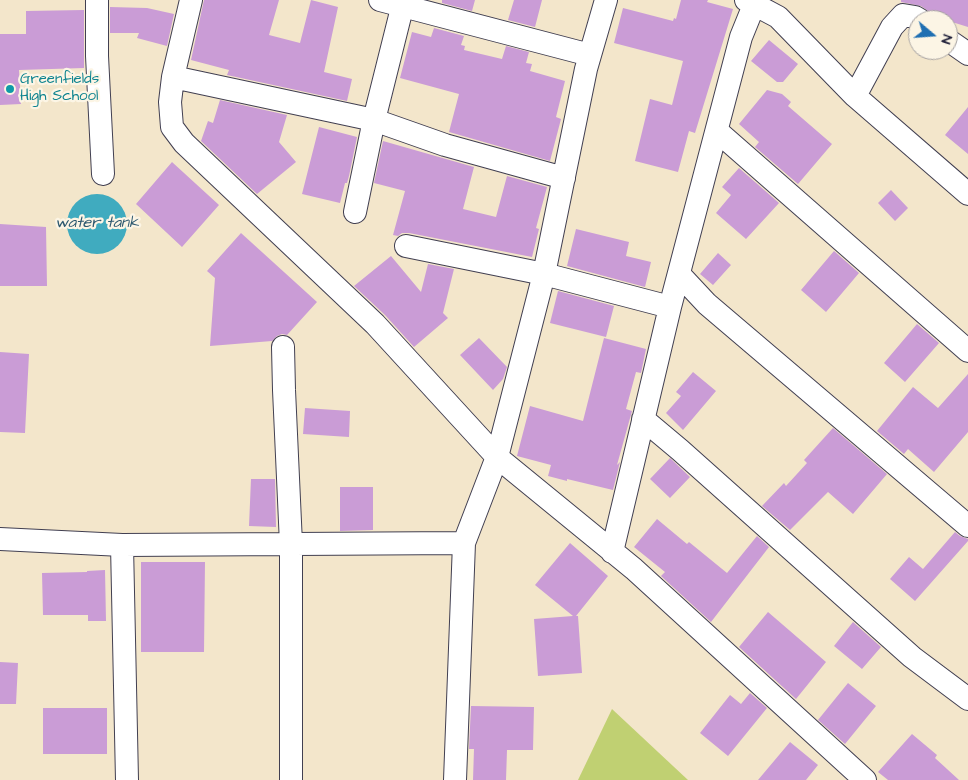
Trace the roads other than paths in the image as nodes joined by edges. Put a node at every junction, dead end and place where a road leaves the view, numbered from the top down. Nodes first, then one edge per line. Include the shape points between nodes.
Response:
1 (97, 0) edge
2 (191, 0) edge
3 (380, 0) edge
4 (606, 0) edge
5 (404, 2) edge
6 (750, 2) edge
7 (780, 9) edge
8 (908, 16) edge
9 (590, 55) junction
10 (172, 76) junction
11 (855, 96) junction
12 (374, 120) junction
13 (717, 131) junction
14 (103, 174) dead end
15 (564, 178) junction
16 (968, 194) edge
17 (356, 212) dead end
18 (406, 246) dead end
19 (544, 274) junction
20 (679, 274) junction
21 (670, 307) junction
22 (283, 346) dead end
23 (968, 351) edge
24 (643, 420) junction
25 (497, 457) junction
26 (968, 526) edge
27 (0, 540) edge
28 (464, 543) junction
29 (291, 544) junction
30 (122, 545) junction
31 (612, 552) junction
32 (968, 699) edge
33 (127, 780) edge
34 (291, 780) edge
35 (455, 780) edge
36 (865, 780) edge

1 - 14 street
2 - 10 street
3 - 5 street
4 - 9 street
5 - 9 street
5 - 12 street
6 - 7 street
6 - 13 street
7 - 11 street
8 - 11 street via 903,15 892,27
9 - 15 street
10 - 12 street
10 - 25 street via 172,127 184,143 375,324
11 - 16 street
12 - 15 street via 445,145
12 - 17 street
13 - 20 street
13 - 23 street
15 - 19 street
18 - 19 street
19 - 21 street
19 - 25 street
20 - 21 street
20 - 26 street via 707,304
21 - 24 street
22 - 29 street
24 - 31 street
24 - 32 street via 912,657
25 - 28 street
25 - 31 street
27 - 30 street
28 - 29 street
28 - 35 street
29 - 30 street
29 - 34 street
30 - 33 street
31 - 36 street

